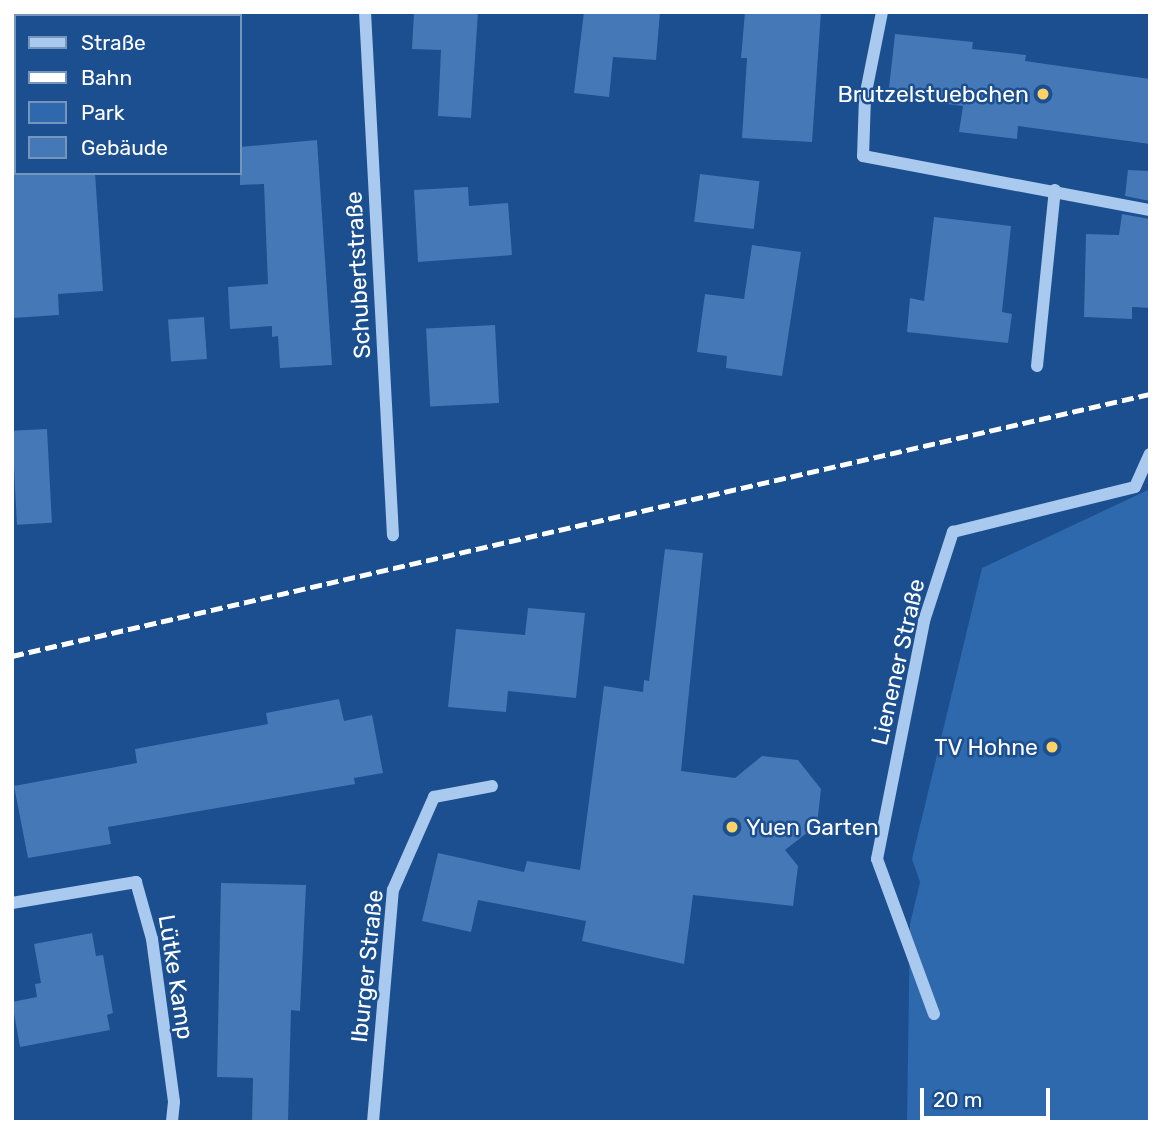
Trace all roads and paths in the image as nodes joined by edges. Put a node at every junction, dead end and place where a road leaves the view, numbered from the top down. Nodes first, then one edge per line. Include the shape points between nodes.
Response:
1 (365, 12) edge
2 (882, 12) edge
3 (1055, 190) junction
4 (1150, 210) edge
5 (1037, 366) dead end
6 (1150, 454) edge
7 (393, 535) dead end
8 (492, 786) dead end
9 (12, 903) edge
10 (934, 1014) dead end
11 (172, 1122) edge
12 (373, 1122) edge

1 - 7 street, Schubertstraße
2 - 3 street via 865,97 863,156
3 - 4 street
3 - 5 street
6 - 10 street, Lienener Straße via 1135,487 953,532 924,621 877,859
8 - 12 street, Iburger Straße via 434,797 393,890
9 - 11 street, Lütke Kamp via 136,882 152,939 174,1102

